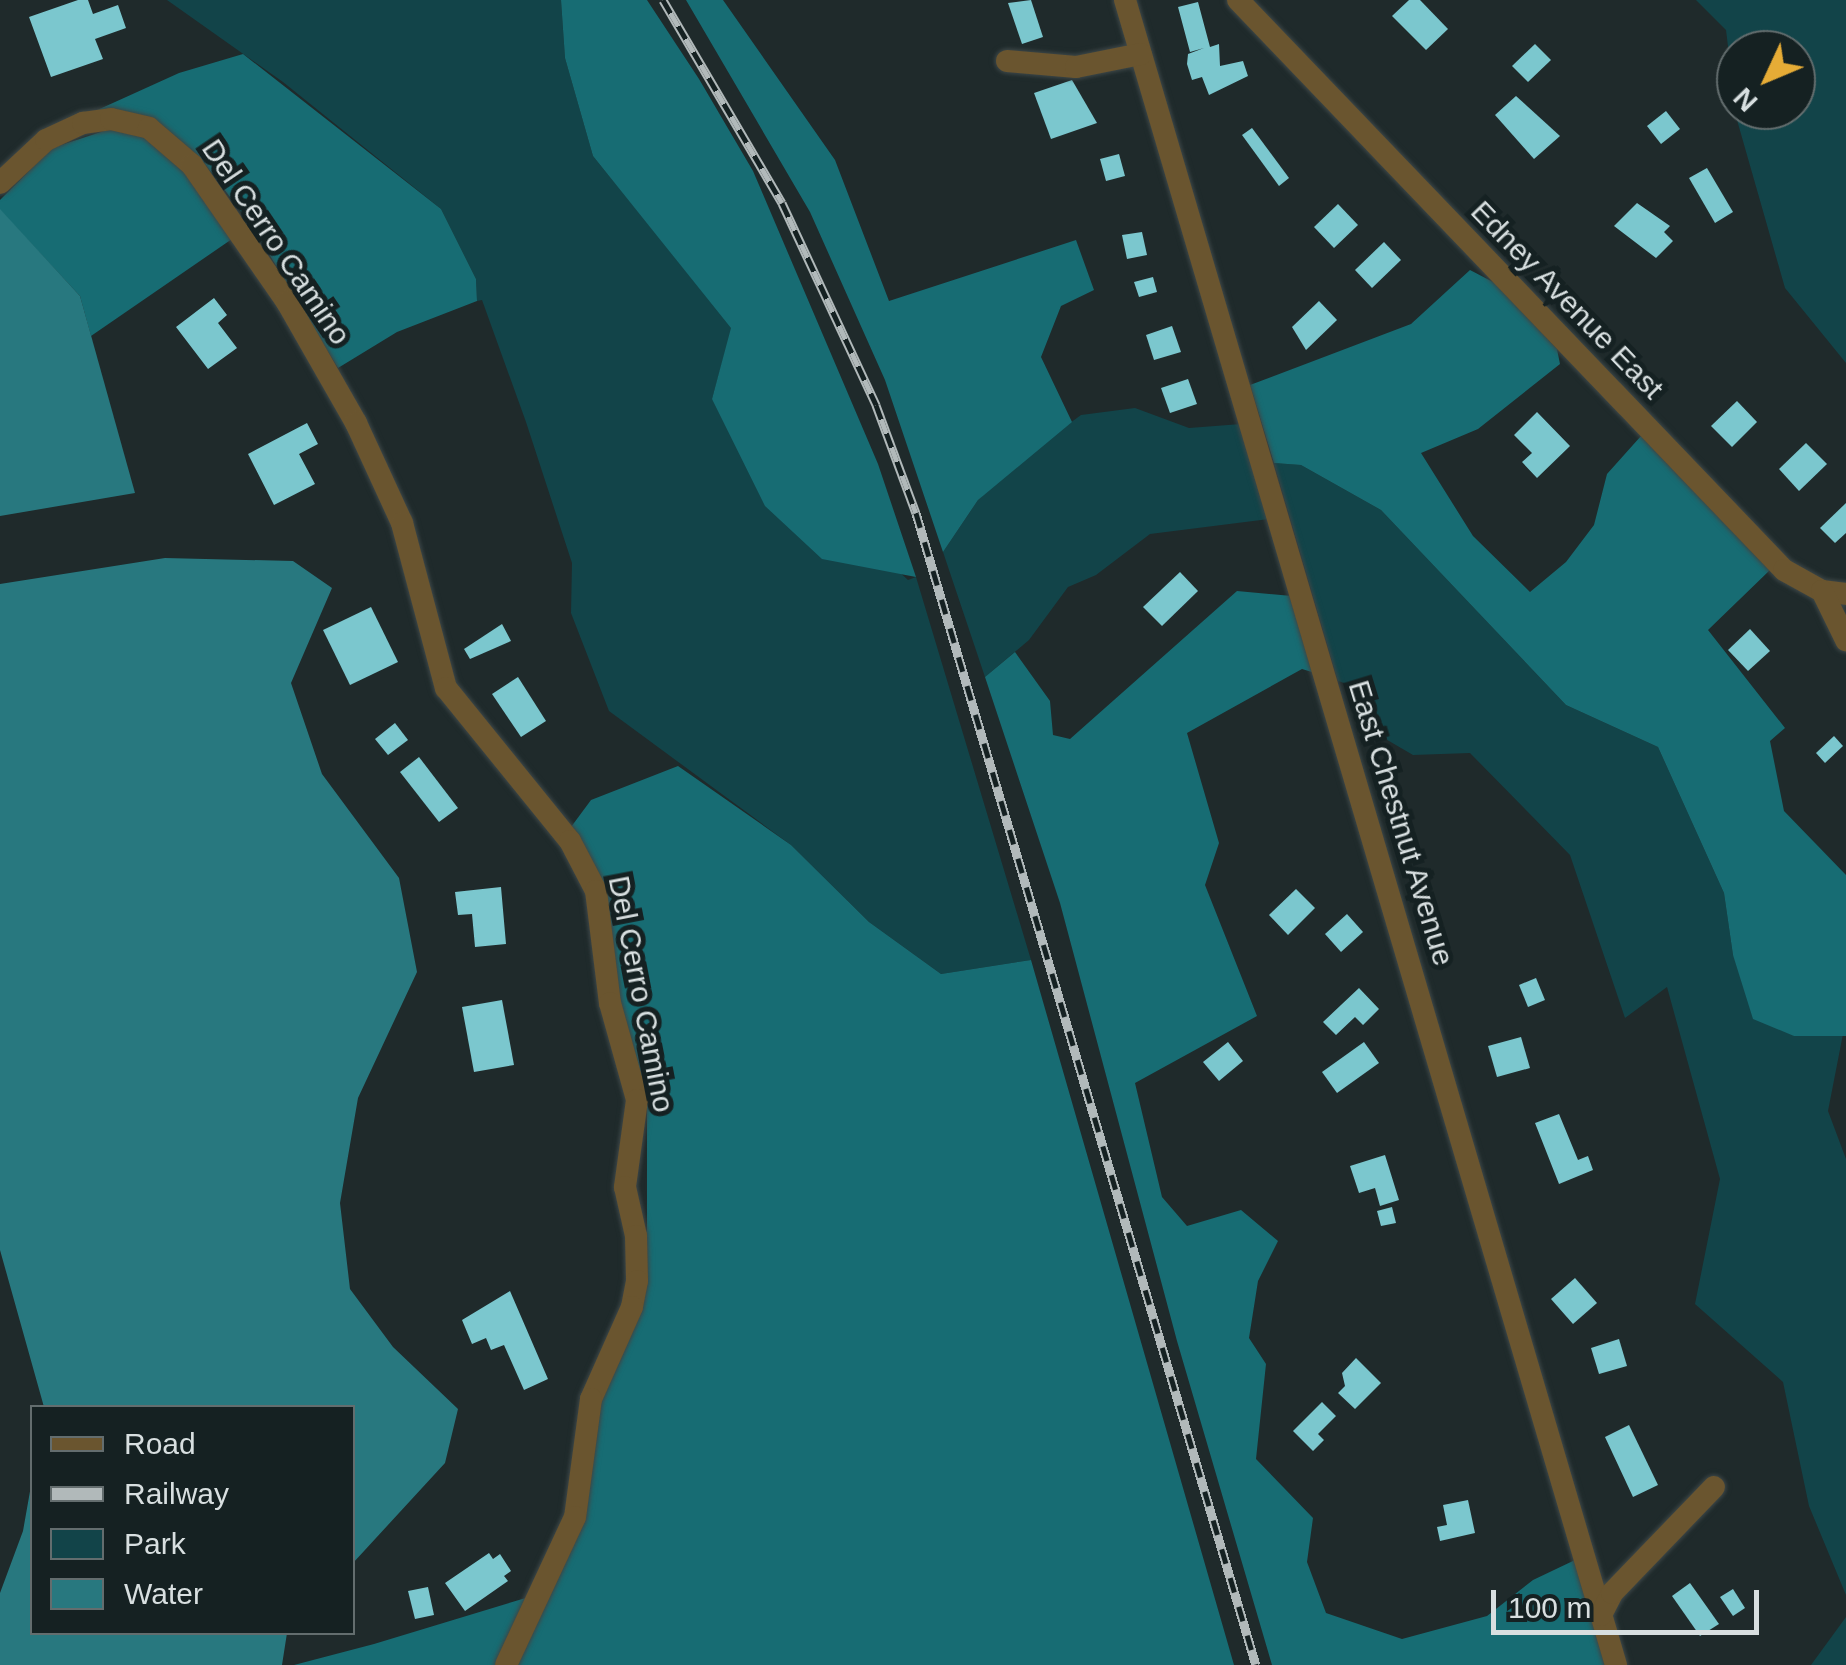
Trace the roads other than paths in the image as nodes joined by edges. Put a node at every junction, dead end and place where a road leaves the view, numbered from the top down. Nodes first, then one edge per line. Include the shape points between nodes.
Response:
1 (1126, 0) edge
2 (1238, 0) edge
3 (1142, 54) junction
4 (1007, 61) dead end
5 (0, 183) edge
6 (1822, 591) junction
7 (1846, 594) edge
8 (1846, 640) edge
9 (1714, 1488) dead end
10 (1601, 1615) junction
11 (506, 1665) edge
12 (1616, 1665) edge

1 - 3 street, East Chestnut Avenue
2 - 6 street, Edney Avenue East via 1784,570
3 - 4 street via 1076,67
3 - 10 street, East Chestnut Avenue
5 - 11 street, Del Cerro Camino via 46,140 111,119 150,128 192,165 287,302 356,422 402,523 446,688 570,841 596,891 610,1003 637,1100 625,1187 637,1282 591,1399 575,1518
6 - 7 street
6 - 8 street
9 - 10 street via 1612,1592
10 - 12 street, East Chestnut Avenue

